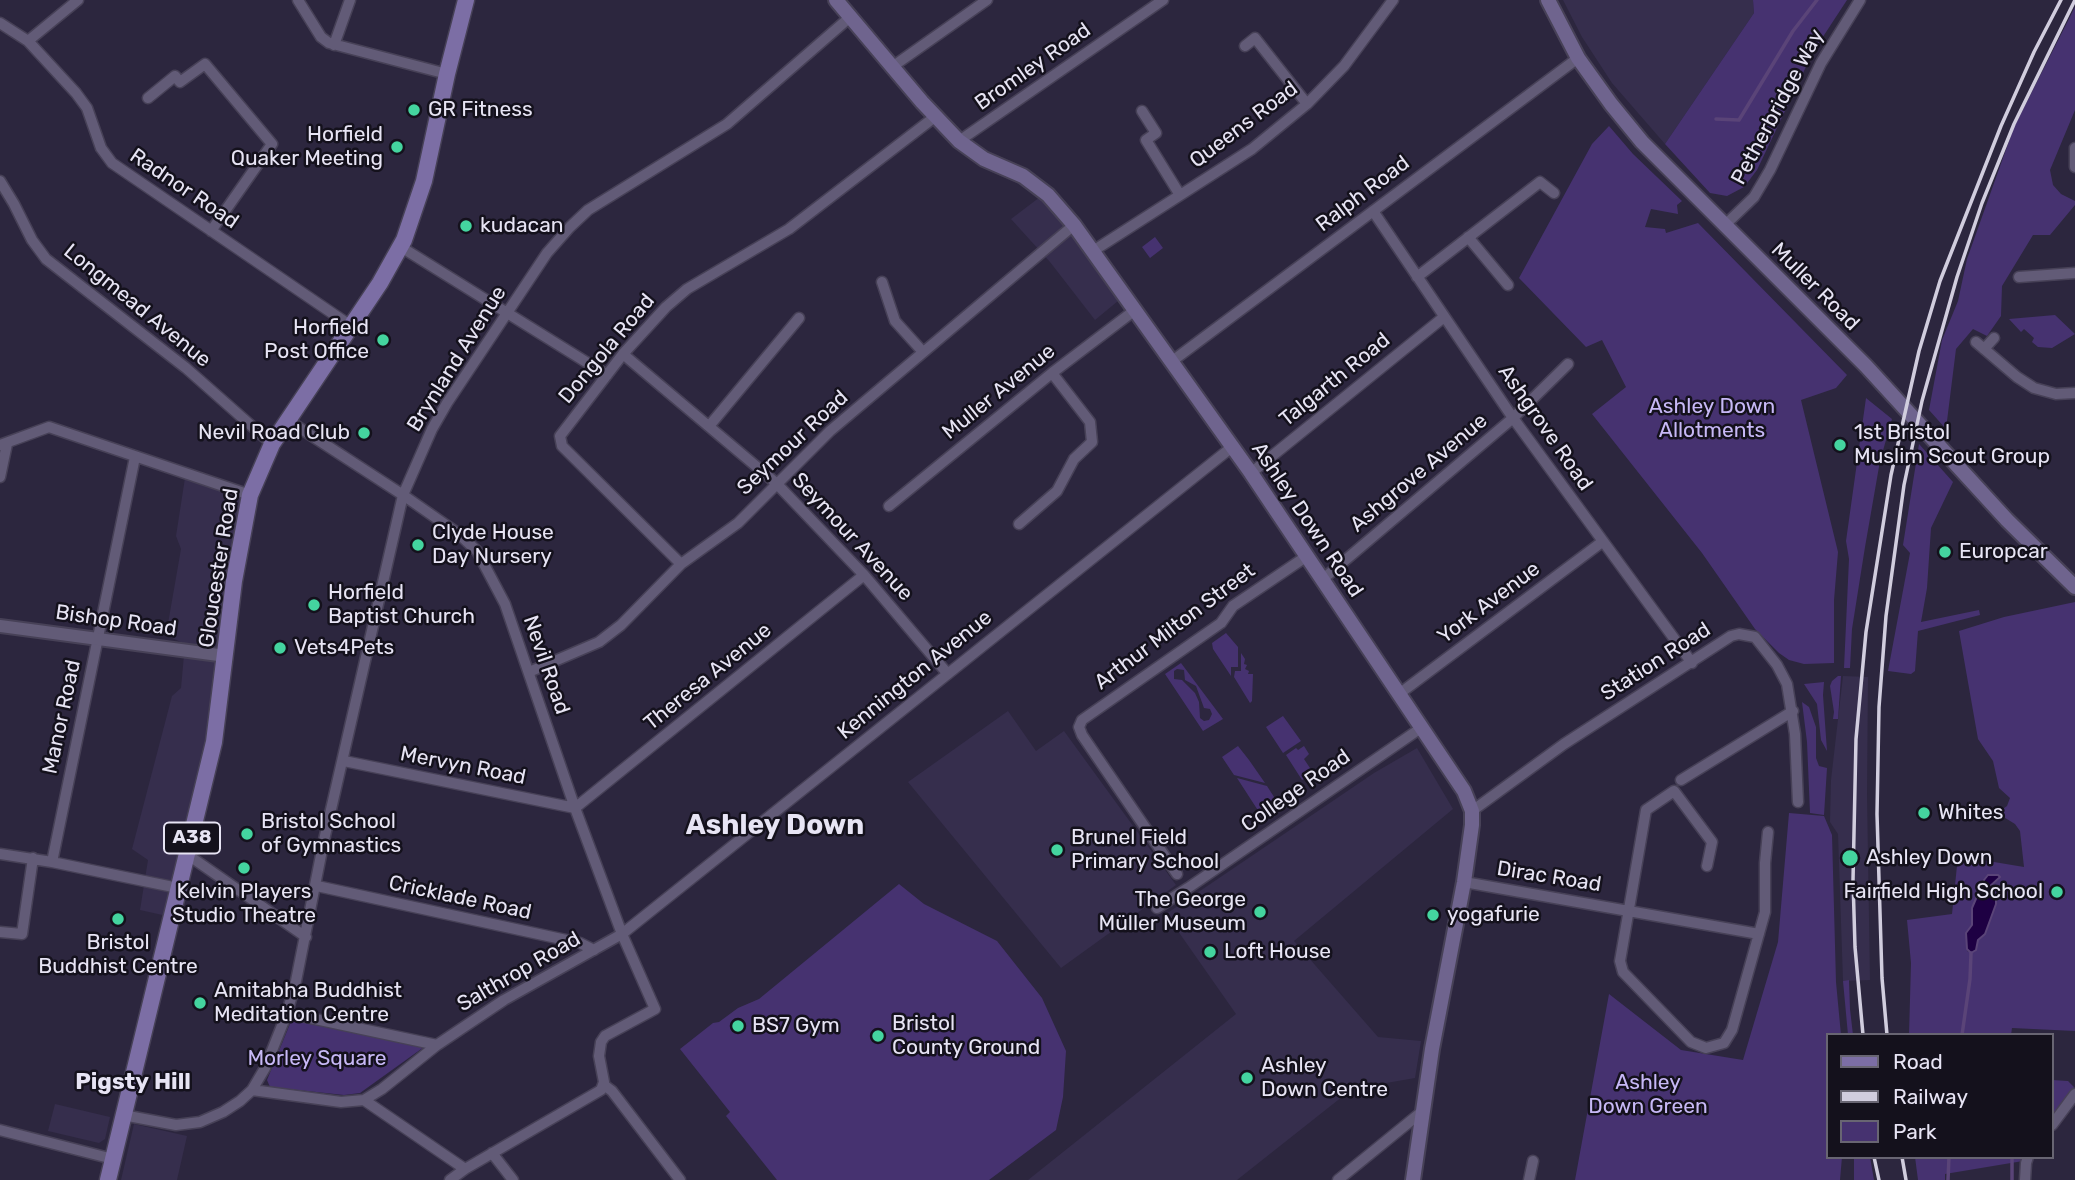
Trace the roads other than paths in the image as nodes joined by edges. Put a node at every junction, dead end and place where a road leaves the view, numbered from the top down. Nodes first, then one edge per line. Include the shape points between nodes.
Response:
1 (78, 0) edge
2 (298, 0) edge
3 (350, 0) edge
4 (466, 0) edge
5 (836, 0) edge
6 (987, 0) edge
7 (1163, 0) edge
8 (1393, 0) edge
9 (1548, 0) edge
10 (1860, 0) edge
11 (849, 18) junction
12 (0, 23) edge
13 (28, 41) junction
14 (334, 45) junction
15 (1245, 46) dead end
16 (1578, 58) junction
17 (892, 67) junction
18 (447, 74) junction
19 (148, 98) dead end
20 (1307, 104) junction
21 (1142, 111) dead end
22 (936, 116) junction
23 (959, 141) junction
24 (2075, 148) edge
25 (2075, 167) edge
26 (0, 181) edge
27 (1554, 193) dead end
28 (1180, 195) junction
29 (1373, 211) junction
30 (1074, 225) junction
31 (1724, 226) junction
32 (211, 231) junction
33 (1468, 237) junction
34 (401, 247) junction
35 (1093, 251) junction
36 (2075, 273) edge
37 (1417, 277) junction
38 (2019, 277) dead end
39 (882, 282) dead end
40 (1508, 285) dead end
41 (1135, 310) junction
42 (506, 313) junction
43 (1444, 317) junction
44 (799, 318) dead end
45 (351, 326) junction
46 (1994, 338) dead end
47 (1976, 342) dead end
48 (1984, 349) junction
49 (923, 352) junction
50 (623, 354) junction
51 (1171, 362) junction
52 (1568, 364) dead end
53 (1052, 373) junction
54 (607, 375) junction
55 (2075, 393) edge
56 (1513, 418) junction
57 (289, 421) junction
58 (710, 425) junction
59 (272, 443) junction
60 (4, 444) edge
61 (1232, 447) junction
62 (135, 457) junction
63 (1251, 473) junction
64 (0, 477) edge
65 (776, 483) junction
66 (250, 495) junction
67 (403, 495) junction
68 (889, 506) dead end
69 (1019, 524) dead end
70 (1602, 542) junction
71 (1307, 556) junction
72 (681, 564) junction
73 (864, 575) junction
74 (1323, 579) junction
75 (2075, 587) edge
76 (0, 626) edge
77 (99, 638) junction
78 (226, 656) junction
79 (1692, 663) junction
80 (529, 672) junction
81 (947, 673) junction
82 (1399, 694) junction
83 (1793, 711) junction
84 (1422, 728) junction
85 (344, 761) junction
86 (1681, 780) dead end
87 (1798, 802) dead end
88 (575, 808) junction
89 (1472, 811) junction
90 (1768, 832) dead end
91 (0, 854) edge
92 (188, 855) junction
93 (33, 858) junction
94 (52, 862) junction
95 (1707, 866) dead end
96 (1177, 874) dead end
97 (1464, 882) junction
98 (317, 887) junction
99 (178, 888) junction
100 (1157, 908) dead end
101 (1627, 909) junction
102 (0, 932) edge
103 (622, 934) junction
104 (1759, 934) junction
105 (306, 937) junction
106 (594, 950) junction
107 (287, 1013) junction
108 (437, 1045) junction
109 (604, 1085) junction
110 (251, 1090) junction
111 (2075, 1094) edge
112 (364, 1100) junction
113 (1424, 1110) junction
114 (124, 1115) junction
115 (2054, 1122) edge
116 (0, 1130) edge
117 (492, 1153) junction
118 (113, 1159) junction
119 (2027, 1159) edge
120 (1533, 1161) dead end
121 (465, 1169) junction
122 (108, 1180) edge
123 (450, 1180) edge
124 (513, 1180) edge
125 (680, 1180) edge
126 (1338, 1180) edge
127 (1413, 1180) edge
128 (1530, 1180) edge
129 (2025, 1180) edge

1 - 13 street
2 - 14 street via 321,37
3 - 14 street
4 - 18 main road, Gloucester Road / A38
5 - 11 main road, Ashley Down Road
6 - 17 street
7 - 23 street, Bromley Road
8 - 20 street, Queens Road via 1344,66
9 - 16 main road, Muller Road
10 - 31 street, Petherbridge Way via 1821,63 1754,197
11 - 17 main road, Ashley Down Road
11 - 42 street, Brynland Avenue via 727,124 588,210 547,253
12 - 13 street, Radnor Road
13 - 32 street, Radnor Road via 87,108 101,148 112,163
14 - 18 street
15 - 20 street via 1255,38
16 - 29 street, Ralph Road
16 - 31 main road, Muller Road via 1642,142
17 - 22 main road, Ashley Down Road
18 - 34 main road, Gloucester Road / A38 via 424,181
19 - 32 street via 175,76 180,82 205,64 272,144
20 - 28 street, Queens Road via 1252,149
21 - 28 street via 1156,133 1146,140
22 - 23 main road, Ashley Down Road
22 - 50 street, Dongola Road via 789,229 687,289
23 - 30 main road, Ashley Down Road via 984,159 1023,176 1048,195
24 - 25 street
26 - 59 street, Longmead Avenue via 46,259 186,368
27 - 33 street via 1540,182
28 - 35 street, Queens Road
29 - 37 street, Ashgrove Road
29 - 51 street, Ralph Road
30 - 35 main road, Ashley Down Road
30 - 49 street, Seymour Road
31 - 75 main road, Muller Road via 1866,366
32 - 45 street, Radnor Road
33 - 37 street
33 - 40 street
34 - 42 street
34 - 45 main road, Gloucester Road / A38
35 - 41 main road, Ashley Down Road
36 - 38 street
37 - 43 street, Ashgrove Road
39 - 49 street via 895,321
41 - 51 main road, Ashley Down Road
41 - 53 street, Muller Avenue
42 - 54 street
42 - 67 street, Brynland Avenue via 432,429
43 - 56 street, Ashgrove Road
43 - 63 street, Talgarth Road
44 - 58 street
45 - 57 main road, Gloucester Road / A38
46 - 48 street
47 - 48 street
48 - 55 street via 2034,388
49 - 65 street, Seymour Road
50 - 54 street, Dongola Road
50 - 58 street, Seymour Avenue
51 - 61 main road, Ashley Down Road
52 - 56 street, Ashgrove Avenue
53 - 68 street, Muller Avenue
53 - 69 street via 1090,422 1092,442 1074,458 1056,491
54 - 72 street, Dongola Road via 560,441
56 - 70 street, Ashgrove Road
56 - 74 street, Ashgrove Avenue
57 - 59 main road, Gloucester Road / A38
57 - 67 street, Nevil Road
58 - 65 street, Seymour Avenue
59 - 66 main road, Gloucester Road / A38
60 - 62 street via 49,426
60 - 64 street
61 - 63 main road, Ashley Down Road
61 - 81 street, Kennington Avenue
62 - 66 street
62 - 77 street, Manor Road
63 - 71 main road, Ashley Down Road
65 - 72 street, Seymour Road via 738,523
65 - 73 street, Seymour Avenue
66 - 78 main road, Gloucester Road / A38
67 - 80 street, Nevil Road via 477,551 505,604
67 - 85 street, Brynland Avenue
70 - 79 street, Ashgrove Road
70 - 82 street, York Avenue
71 - 74 main road, Ashley Down Road
71 - 96 street, Arthur Milton Street via 1233,606 1221,623 1082,720 1079,727
72 - 80 street, Seymour Road via 599,642
73 - 81 street, Seymour Avenue
73 - 88 street, Theresa Avenue
74 - 82 main road, Ashley Down Road
76 - 77 street, Bishop Road
77 - 78 street, Bishop Road
77 - 94 street, Manor Road
78 - 92 main road, Gloucester Road / A38 via 214,741
79 - 83 street, Station Road via 1731,636 1755,637 1787,684
79 - 89 street, Station Road via 1564,744
80 - 88 street, Nevil Road
81 - 103 street, Kennington Avenue
82 - 84 main road, Ashley Down Road
83 - 86 street
83 - 87 street, Station Road
84 - 89 main road, Ashley Down Road
84 - 100 street, College Road
85 - 88 street, Mervyn Road
85 - 98 street, Brynland Avenue
88 - 103 street, Nevil Road
89 - 97 main road
90 - 104 street, Dirac Road via 1766,902
91 - 93 street
92 - 99 main road, Gloucester Road / A38
92 - 105 street
93 - 94 street
93 - 102 street via 22,934
94 - 99 street
95 - 101 street, Dirac Road via 1712,842 1674,791 1646,810
97 - 101 street, Dirac Road
97 - 113 main road
98 - 105 street, Brynland Avenue
98 - 106 street, Cricklade Road via 580,943
99 - 114 main road, Gloucester Road / A38
101 - 104 street, Dirac Road
101 - 104 street, Dirac Road via 1621,969 1700,1047 1719,1046 1730,1035
103 - 106 street, Salthrop Road
103 - 109 street, Nevil Road via 655,1009 601,1042 598,1056
105 - 107 street, Brynland Avenue
106 - 108 street, Salthrop Road via 504,1000
107 - 108 street
107 - 110 street, Brynland Avenue
108 - 112 street
109 - 117 street
109 - 125 street
110 - 112 street via 341,1102
110 - 114 street, Brynland Avenue via 223,1112 200,1122 176,1125
111 - 115 street
112 - 121 street
113 - 126 street
113 - 127 main road
114 - 118 main road, Gloucester Road / A38
116 - 118 street
117 - 121 street
117 - 124 street
118 - 122 main road, Gloucester Road / A38
119 - 129 street
120 - 128 street
121 - 123 street

